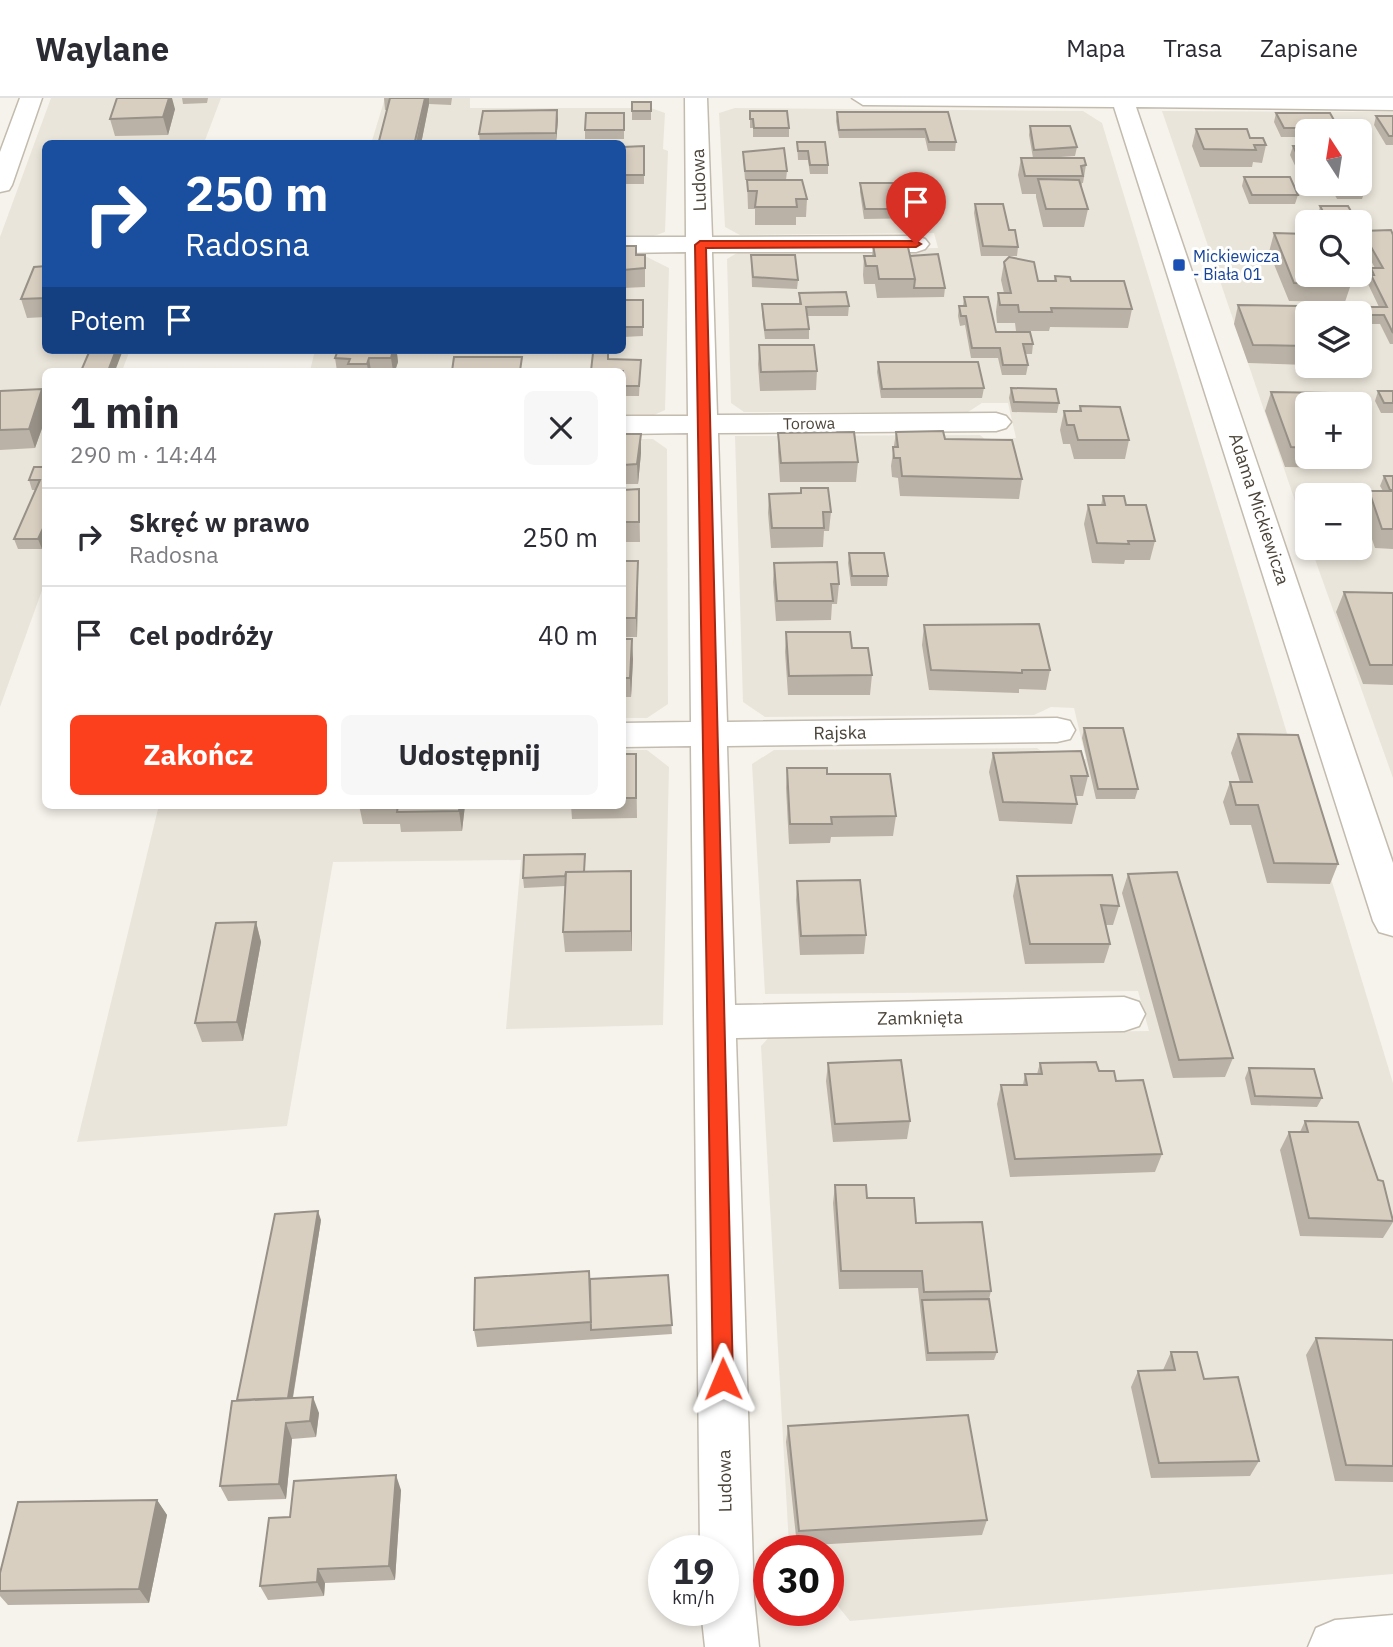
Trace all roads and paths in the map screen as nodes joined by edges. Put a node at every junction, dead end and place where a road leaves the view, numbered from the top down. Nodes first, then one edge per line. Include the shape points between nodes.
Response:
1 (31, 98) edge
2 (696, 98) edge
3 (863, 98) edge
4 (1123, 100) edge
5 (1393, 103) edge
6 (0, 185) edge
7 (626, 244) edge
8 (916, 244) dead end
9 (700, 245) junction
10 (996, 422) dead end
11 (702, 424) junction
12 (626, 425) edge
13 (1057, 730) dead end
14 (626, 735) edge
15 (710, 735) junction
16 (1393, 921) edge
17 (1124, 1014) dead end
18 (717, 1022) junction
19 (1393, 1642) edge
20 (732, 1647) edge
21 (1335, 1647) edge

1 - 6 street
2 - 9 street, Ludowa
3 - 4 street
4 - 5 street
4 - 16 street, Adama Mickiewicza
7 - 9 street
8 - 9 street
9 - 11 street, Ludowa
10 - 11 street, Torowa
11 - 12 street, Torowa
11 - 15 street, Ludowa
13 - 15 street, Rajska
14 - 15 street, Rajska
15 - 18 street, Ludowa
17 - 18 street, Zamknięta
18 - 20 street, Ludowa via 727,1598
19 - 21 street

